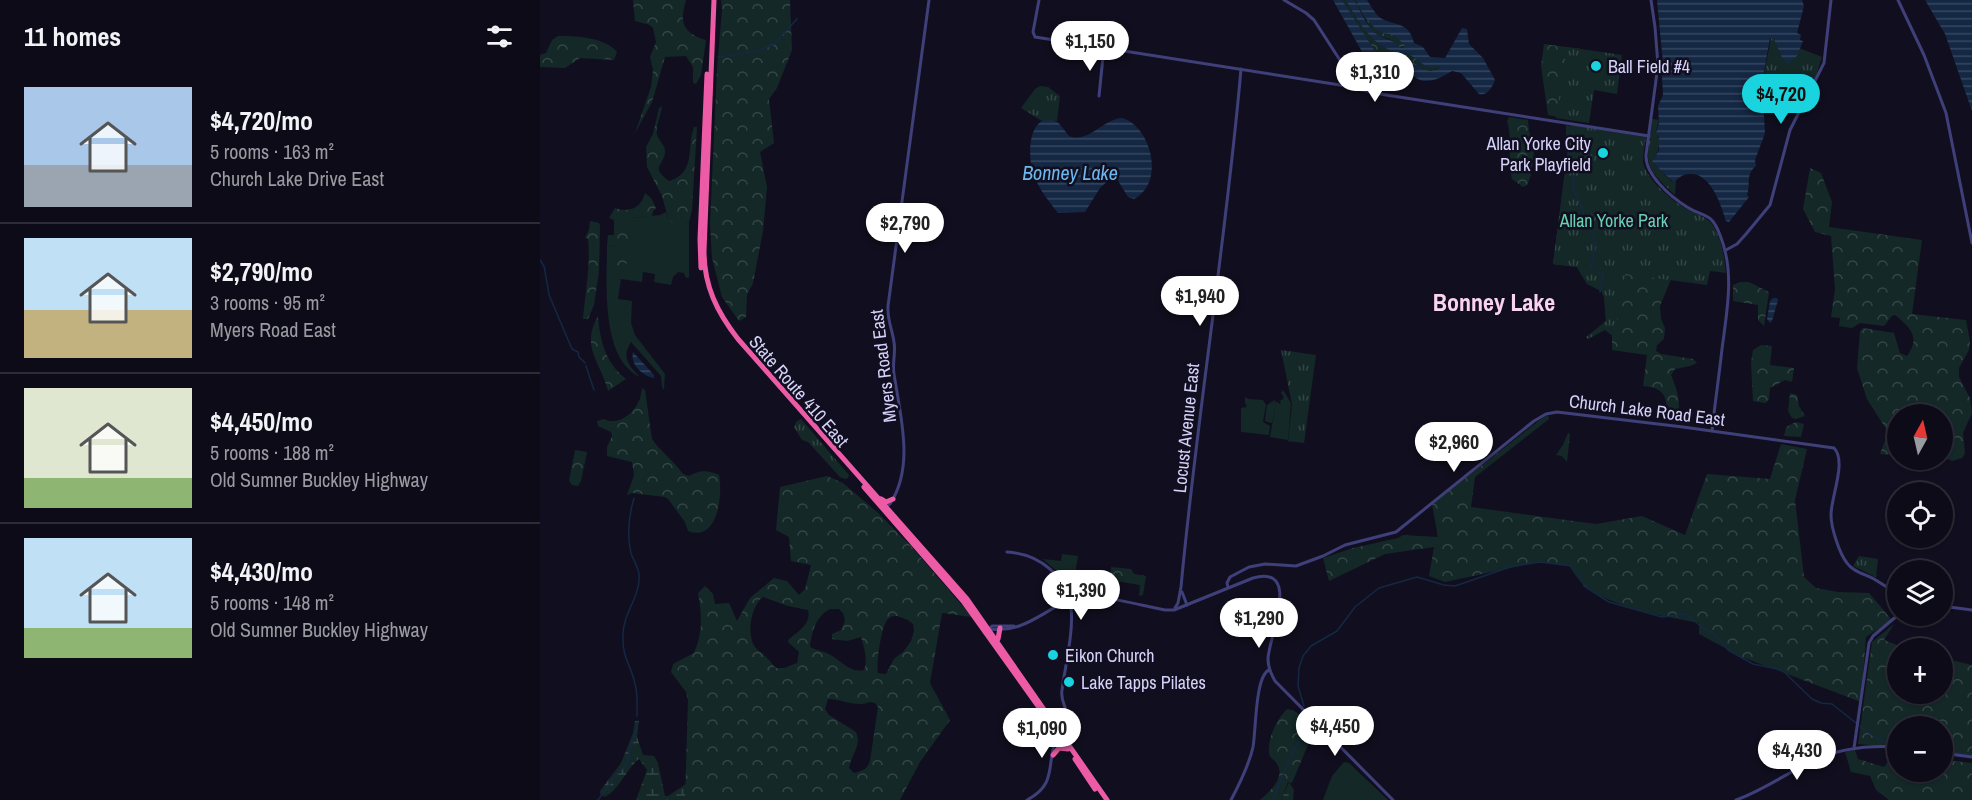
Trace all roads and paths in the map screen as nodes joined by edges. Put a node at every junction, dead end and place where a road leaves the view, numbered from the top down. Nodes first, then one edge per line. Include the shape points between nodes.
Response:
1 (712, 0) edge
2 (929, 0) edge
3 (1039, 0) edge
4 (1284, 0) edge
5 (1651, 0) edge
6 (1831, 0) edge
7 (1898, 0) edge
8 (1104, 47) junction
9 (1241, 69) junction
10 (1358, 88) junction
11 (1099, 96) dead end
12 (1649, 136) junction
13 (1972, 243) edge
14 (1726, 250) junction
15 (1712, 431) junction
16 (886, 502) junction
17 (1007, 552) dead end
18 (1181, 587) junction
19 (1228, 587) junction
20 (1887, 587) edge
21 (1069, 601) junction
22 (1187, 606) junction
23 (1953, 607) edge
24 (1174, 610) junction
25 (1972, 610) edge
26 (1887, 624) edge
27 (1000, 627) junction
28 (987, 629) junction
29 (998, 641) junction
30 (1269, 670) junction
31 (1067, 714) junction
32 (1052, 719) junction
33 (1059, 733) junction
34 (1887, 746) edge
35 (1854, 748) junction
36 (1068, 749) junction
37 (1953, 754) edge
38 (1053, 755) junction
39 (1972, 757) edge
40 (1027, 800) edge
41 (1105, 800) edge
42 (1231, 800) edge
43 (1394, 800) edge
44 (1736, 800) edge

1 - 16 highway, State Route 410 East via 704,251 710,292 738,339
2 - 16 street, Myers Road East via 888,306 904,437 898,491
3 - 8 street via 1035,37
4 - 10 street via 1314,20
5 - 12 street via 1658,65
6 - 14 street via 1824,63 1790,130 1770,205 1744,236
7 - 13 street via 1946,113
8 - 9 street
8 - 11 street
9 - 10 street
9 - 18 street, Locust Avenue East
10 - 12 street
12 - 14 street via 1646,161 1651,174 1685,206 1712,220
14 - 15 street via 1729,303
15 - 19 street, Church Lake Road East via 1548,413 1396,532 1345,545 1296,566 1249,567 1228,578
15 - 20 street, Church Lake Road East via 1836,448 1839,465 1831,517 1834,531 1845,560
16 - 28 highway, State Route 410 East
16 - 28 highway, State Route 410 East via 968,599
17 - 21 street via 1030,556 1047,566 1059,579
18 - 22 street
18 - 24 street, Locust Avenue East
19 - 22 street
19 - 30 street via 1260,576 1274,580 1280,590 1268,655
21 - 24 street via 1084,597
21 - 27 street via 1034,621
21 - 31 street via 1070,627 1061,697
22 - 24 street
23 - 25 street
26 - 35 street via 1869,643
27 - 28 street
27 - 29 highway
28 - 29 highway, State Route 410 East
28 - 33 highway, State Route 410 East
29 - 32 highway, State Route 410 East
30 - 42 street via 1265,671 1260,687 1252,750
30 - 43 street via 1282,690
31 - 32 highway via 1060,720
31 - 33 street
32 - 33 highway, State Route 410 East
33 - 36 highway
33 - 38 street
33 - 41 highway
34 - 35 street
35 - 44 street via 1816,759
36 - 38 highway via 1059,748
36 - 41 highway
37 - 39 street
38 - 40 street via 1047,782

